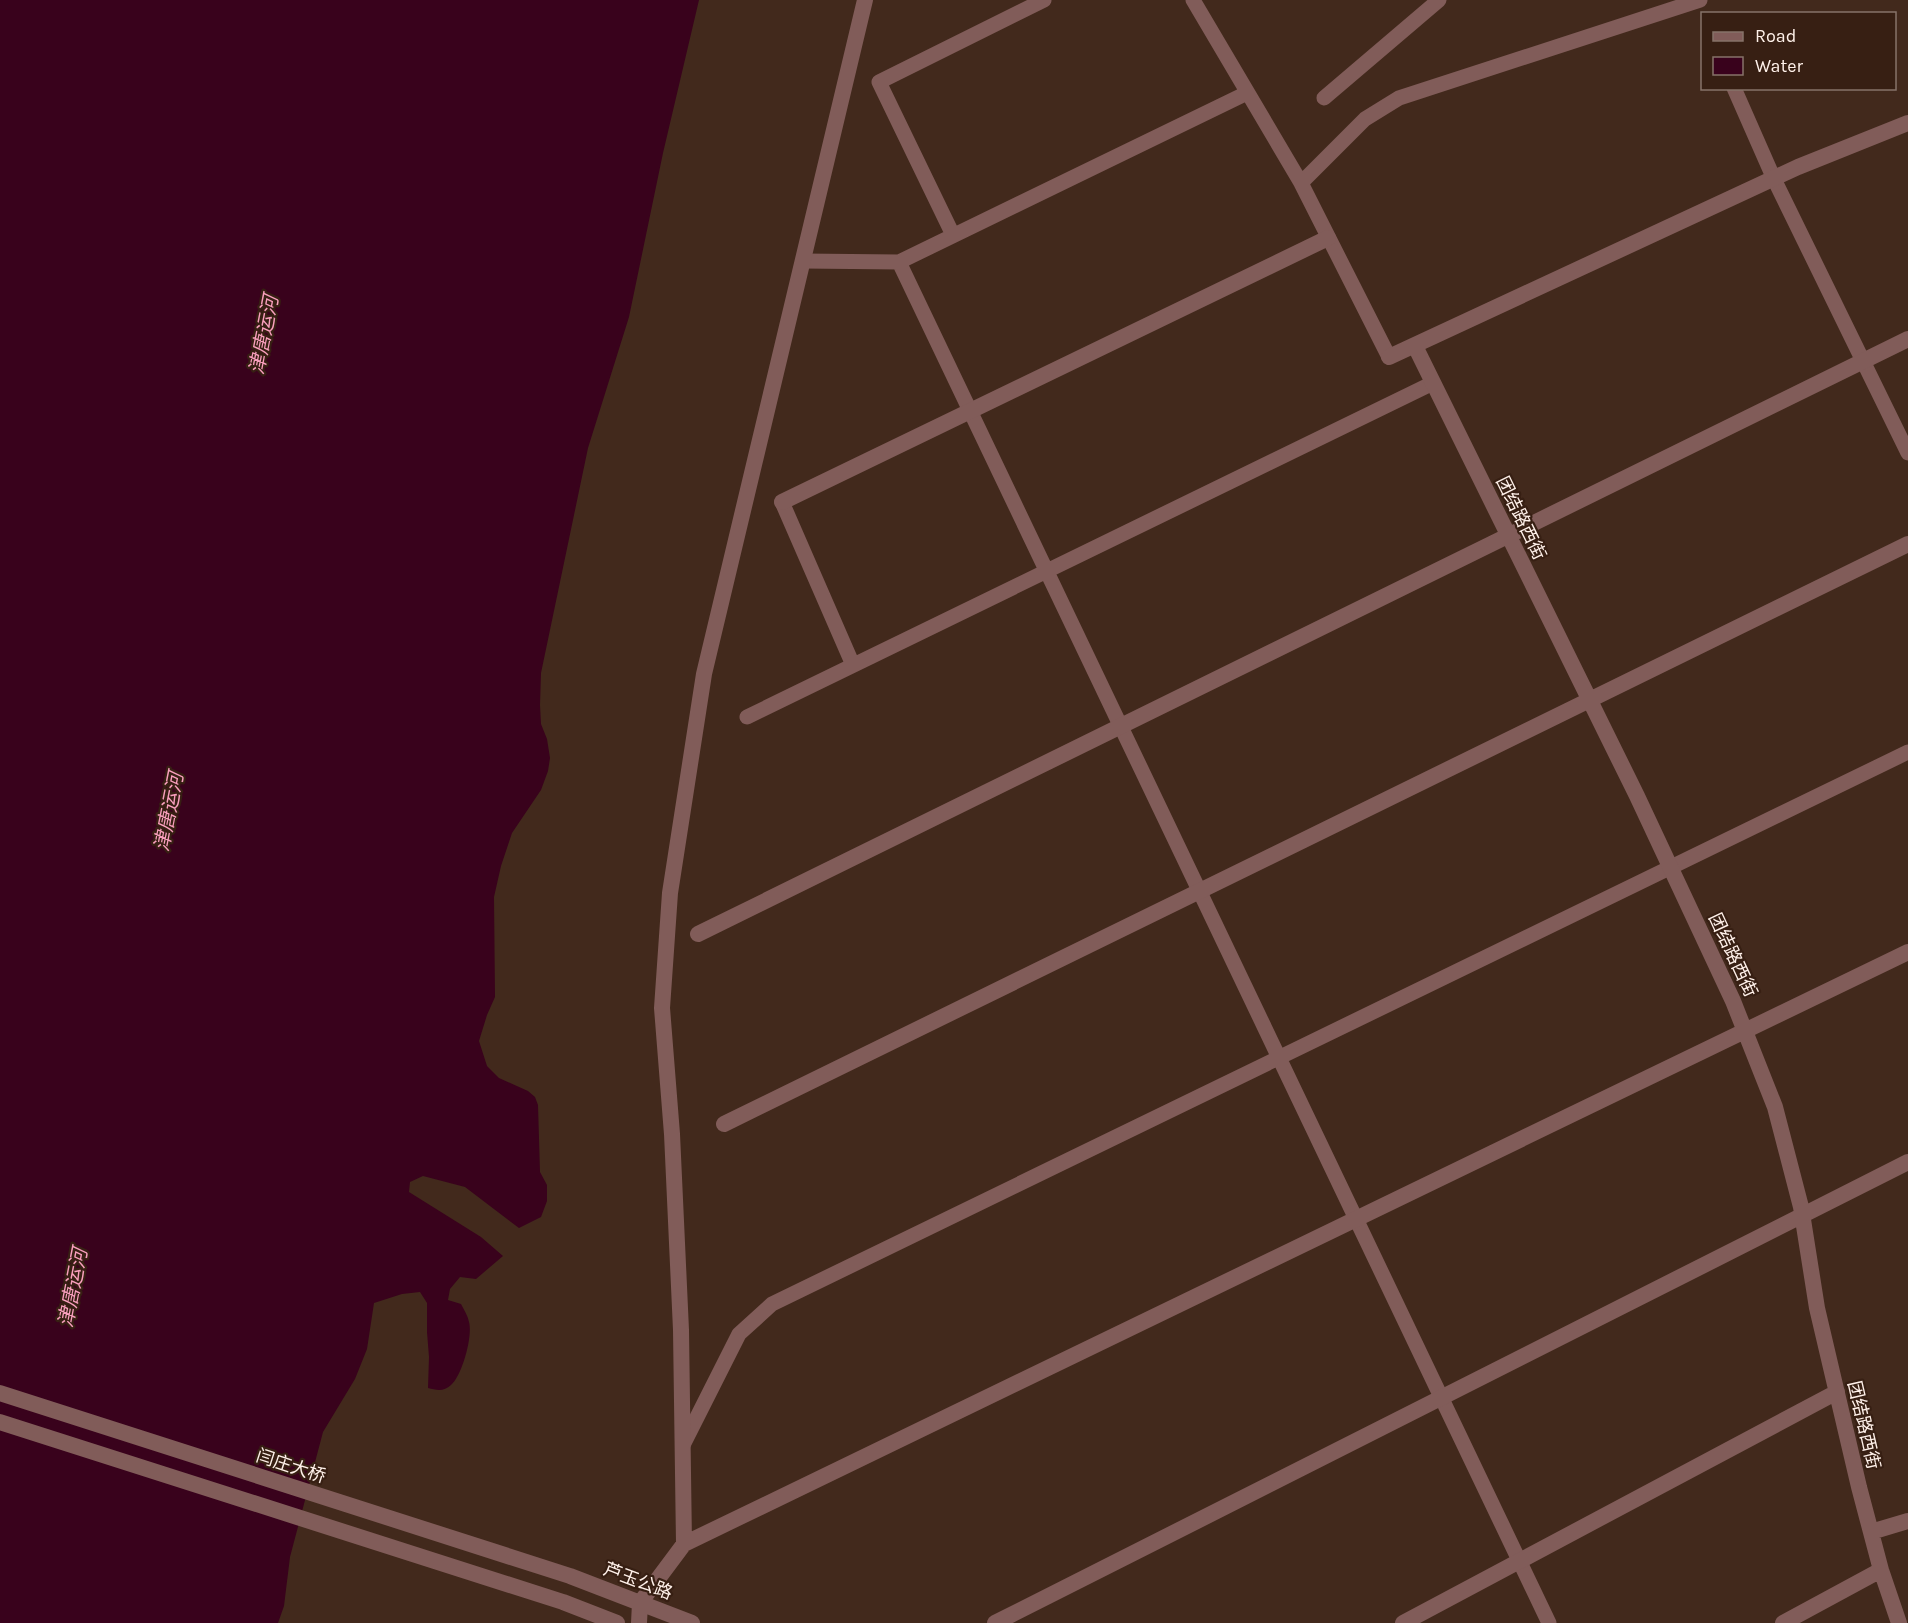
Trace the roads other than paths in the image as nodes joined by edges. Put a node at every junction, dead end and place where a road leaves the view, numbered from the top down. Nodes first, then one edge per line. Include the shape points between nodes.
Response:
1 (865, 0) edge
2 (1044, 0) edge
3 (1193, 0) edge
4 (1439, 0) edge
5 (1698, 0) edge
6 (1735, 90) edge
7 (1247, 93) junction
8 (1324, 98) dead end
9 (1908, 123) edge
10 (1774, 179) junction
11 (1301, 183) junction
12 (953, 236) junction
13 (1328, 238) junction
14 (803, 261) junction
15 (898, 262) junction
16 (1908, 339) edge
17 (1415, 346) junction
18 (1389, 357) joint
19 (1863, 361) junction
20 (1432, 383) junction
21 (970, 411) junction
22 (1908, 453) edge
23 (782, 502) joint
24 (1508, 536) junction
25 (1908, 544) edge
26 (1047, 571) junction
27 (853, 665) junction
28 (1589, 700) junction
29 (747, 717) dead end
30 (1121, 726) junction
31 (1908, 752) edge
32 (1671, 868) junction
33 (1200, 891) junction
34 (698, 934) dead end
35 (1908, 952) edge
36 (1745, 1031) junction
37 (1279, 1058) junction
38 (724, 1124) dead end
39 (1908, 1162) edge
40 (1803, 1215) junction
41 (1356, 1219) junction
42 (1837, 1392) junction
43 (0, 1393) edge
44 (1442, 1398) junction
45 (0, 1422) edge
46 (683, 1445) junction
47 (1908, 1521) edge
48 (1871, 1532) junction
49 (684, 1544) junction
50 (1519, 1561) junction
51 (1881, 1570) junction
52 (570, 1576) joint
53 (640, 1603) junction
54 (617, 1623) edge
55 (639, 1623) edge
56 (692, 1623) edge
57 (995, 1623) edge
58 (1403, 1623) edge
59 (1549, 1623) edge
60 (1784, 1623) edge
61 (1899, 1623) edge

1 - 14 street
2 - 12 lane via 879,82
3 - 7 lane
4 - 8 lane
5 - 11 lane via 1399,98 1365,119
6 - 10 lane
7 - 11 lane
7 - 12 lane
9 - 10 street
10 - 17 street
10 - 19 lane
11 - 13 lane
12 - 15 lane
13 - 18 lane
13 - 21 street
14 - 15 lane
14 - 46 street via 704,674 670,893 662,1008 673,1145
15 - 21 lane
16 - 19 street
17 - 18 street
17 - 20 street, 团结路西街
19 - 22 lane
19 - 24 street
20 - 24 street, 团结路西街
20 - 26 lane
21 - 23 street
21 - 26 lane
23 - 27 lane
24 - 28 street, 团结路西街
24 - 30 street
25 - 28 street
26 - 27 lane
26 - 30 lane
27 - 29 lane
28 - 32 street, 团结路西街
28 - 33 street
30 - 33 lane
30 - 34 street
31 - 32 lane
32 - 36 street, 团结路西街
32 - 37 lane
33 - 37 lane
33 - 38 street
35 - 36 street
36 - 40 street, 团结路西街 via 1775,1107
36 - 41 street
37 - 41 lane
37 - 46 lane via 771,1304 740,1334
39 - 40 street
40 - 42 street, 团结路西街 via 1817,1308
40 - 44 street
41 - 44 lane
41 - 49 street
42 - 48 street, 团结路西街
42 - 50 street
43 - 52 street, 闫庄大桥
44 - 50 lane
44 - 57 street
45 - 54 street via 563,1602
46 - 49 street
47 - 48 street
48 - 51 street, 团结路西街
49 - 53 street
50 - 58 street
50 - 59 lane
51 - 60 street
51 - 61 street, 团结路西街
52 - 53 street, 芦玉公路
53 - 55 street
53 - 56 street, 芦玉公路

